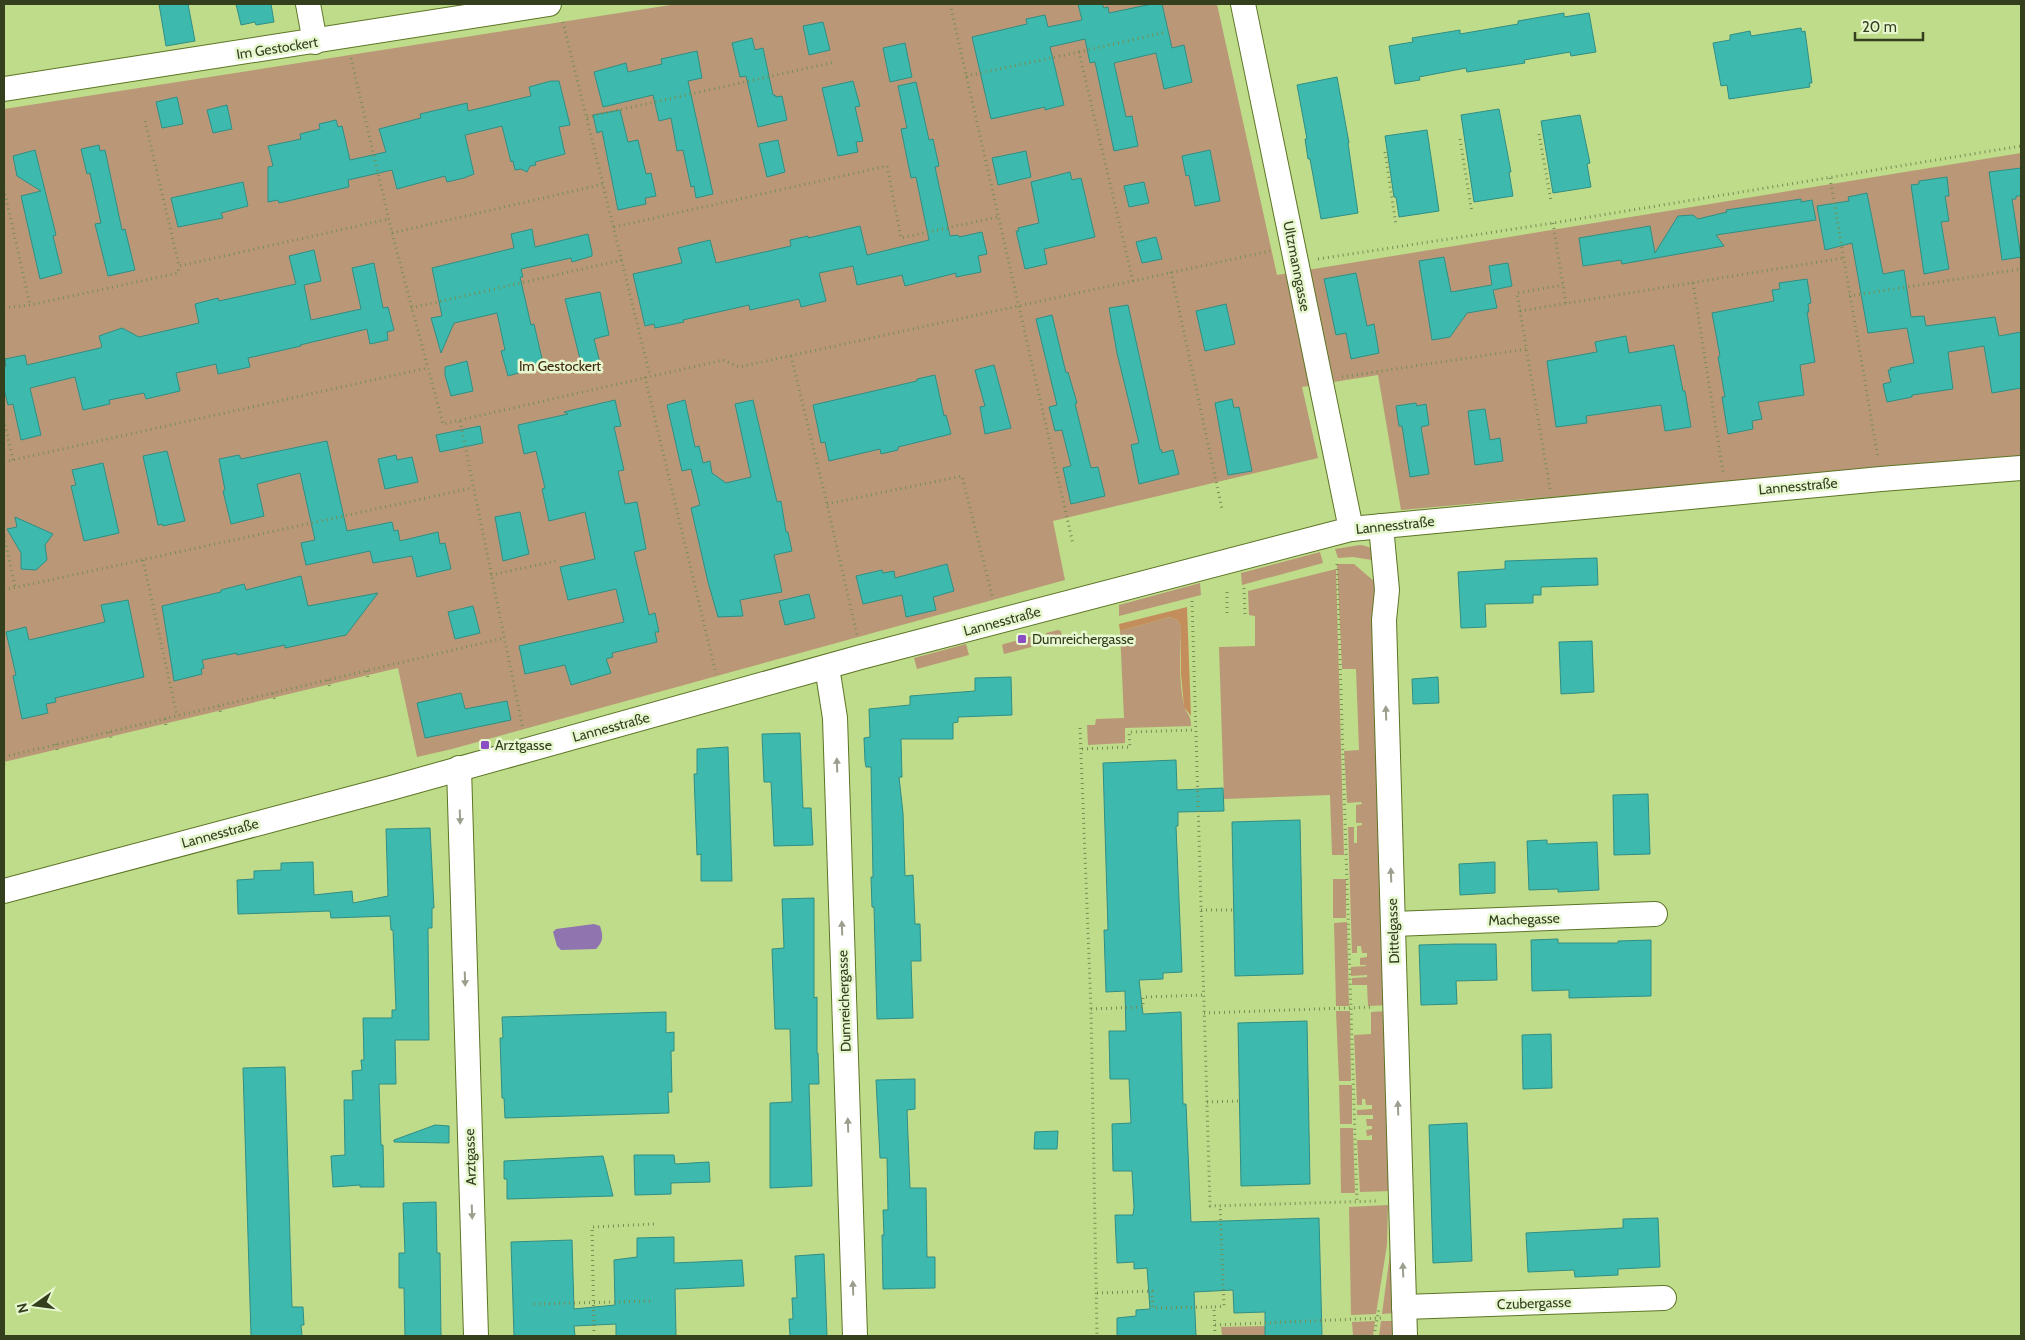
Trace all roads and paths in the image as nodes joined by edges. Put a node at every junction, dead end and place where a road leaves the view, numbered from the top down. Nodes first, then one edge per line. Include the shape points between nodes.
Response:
1 (308, 4) edge
2 (950, 4) edge
3 (1243, 4) edge
4 (555, 8) edge
5 (1166, 32) dead end
6 (346, 36) junction
7 (315, 42) junction
8 (1079, 52) junction
9 (835, 62) dead end
10 (966, 76) junction
11 (4, 89) edge
12 (587, 117) junction
13 (145, 121) dead end
14 (1540, 134) dead end
15 (1460, 139) dead end
16 (2021, 146) edge
17 (1385, 152) dead end
18 (1830, 178) junction
19 (604, 184) junction
20 (4, 189) edge
21 (1551, 201) dead end
22 (1472, 213) dead end
23 (997, 218) junction
24 (388, 219) junction
25 (1553, 223) junction
26 (1396, 225) dead end
27 (614, 227) junction
28 (392, 233) junction
29 (1295, 255) junction
30 (1843, 258) junction
31 (622, 260) junction
32 (179, 266) junction
33 (2021, 269) edge
34 (1171, 272) junction
35 (1133, 280) junction
36 (1693, 283) junction
37 (1563, 285) junction
38 (1849, 296) junction
39 (1566, 304) junction
40 (30, 306) junction
41 (1018, 306) junction
42 (4, 308) edge
43 (411, 308) junction
44 (1520, 312) junction
45 (1527, 349) junction
46 (791, 356) junction
47 (427, 368) junction
48 (650, 376) junction
49 (645, 378) junction
50 (1334, 378) dead end
51 (4, 420) edge
52 (460, 421) junction
53 (13, 460) junction
54 (4, 462) edge
55 (2021, 468) edge
56 (1881, 479) junction
57 (472, 488) junction
58 (1727, 493) junction
59 (827, 504) junction
60 (1222, 509) dead end
61 (1553, 509) junction
62 (1381, 526) junction
63 (1351, 529) junction
64 (4, 536) edge
65 (1073, 544) dead end
66 (143, 560) junction
67 (556, 561) dead end
68 (1337, 564) dead end
69 (491, 575) junction
70 (15, 587) junction
71 (1244, 588) dead end
72 (4, 590) edge
73 (1227, 592) dead end
74 (1192, 601) dead end
75 (1227, 616) dead end
76 (1245, 616) dead end
77 (999, 622) junction
78 (504, 638) junction
79 (861, 658) junction
80 (827, 667) junction
81 (367, 671) junction
82 (368, 678) dead end
83 (328, 680) junction
84 (330, 688) dead end
85 (273, 693) junction
86 (722, 696) junction
87 (276, 701) dead end
88 (218, 706) junction
89 (220, 714) dead end
90 (177, 716) junction
91 (165, 719) junction
92 (166, 726) dead end
93 (1080, 728) dead end
94 (1195, 730) junction
95 (109, 732) junction
96 (112, 740) dead end
97 (56, 744) junction
98 (1082, 749) junction
99 (527, 750) junction
100 (58, 753) dead end
101 (4, 757) edge
102 (459, 768) junction
103 (4, 891) edge
104 (1201, 910) junction
105 (1234, 910) dead end
106 (1655, 914) dead end
107 (1393, 924) junction
108 (1204, 995) junction
109 (1395, 1006) junction
110 (1351, 1008) junction
111 (1090, 1009) junction
112 (1204, 1013) junction
113 (1239, 1101) dead end
114 (1207, 1102) junction
115 (1401, 1200) junction
116 (1357, 1202) junction
117 (1220, 1205) junction
118 (654, 1224) dead end
119 (1097, 1293) junction
120 (1664, 1298) dead end
121 (654, 1301) dead end
122 (594, 1303) junction
123 (534, 1304) dead end
124 (1214, 1307) junction
125 (1404, 1320) edge
126 (1215, 1325) junction
127 (476, 1336) edge
128 (594, 1336) edge
129 (855, 1336) edge
130 (1098, 1336) edge
131 (1215, 1336) edge

1 - 7 street
2 - 10 path
3 - 29 street, Ultzmanngasse
4 - 6 street, Im Gestockert
4 - 12 path
5 - 8 path
6 - 7 street, Im Gestockert
6 - 24 path
7 - 11 street, Im Gestockert
8 - 10 path
8 - 35 path
9 - 12 path
10 - 23 path
12 - 19 path
13 - 32 path
14 - 21 path
15 - 22 path
16 - 18 path
17 - 26 path
18 - 25 path
18 - 30 path
19 - 27 path
19 - 28 path
20 - 40 path
23 - 27 path via 902,238 887,166
23 - 41 path
24 - 28 path
24 - 32 path
25 - 29 path
25 - 37 path
27 - 31 path
28 - 43 path
29 - 34 path
29 - 63 street, Ultzmanngasse
30 - 36 path
30 - 38 path
31 - 43 path
31 - 48 path
32 - 40 path via 178,273
33 - 38 path
34 - 35 path
34 - 60 path
35 - 41 path
36 - 39 path
36 - 58 path
37 - 39 path
37 - 44 path via 1517,293
38 - 56 path
39 - 44 path
40 - 42 path
41 - 46 path
41 - 65 path
43 - 47 path
44 - 45 path
45 - 50 path
45 - 61 path
46 - 48 path via 740,367 723,360
46 - 59 path
47 - 52 path via 443,424
47 - 53 path
48 - 49 path
49 - 52 path
49 - 86 path
51 - 53 path
52 - 57 path
53 - 54 path
55 - 56 street, Lannesstraße
56 - 58 street, Lannesstraße
57 - 66 path
57 - 69 path
58 - 61 street, Lannesstraße
59 - 77 path via 962,476
59 - 79 path
61 - 62 street, Lannesstraße
62 - 63 street, Lannesstraße
107 -> 62 street, Dittelgasse via 1384,620 1387,590
63 - 77 street, Lannesstraße
64 - 70 path
66 - 70 path
66 - 90 path
67 - 69 path
68 - 110 path
69 - 78 path
70 - 72 path
71 - 76 path
73 - 75 path
74 - 94 path
77 - 79 street, Lannesstraße
78 - 81 path
78 - 99 path
79 - 80 street, Lannesstraße
80 - 86 street, Lannesstraße
129 -> 80 street, Dumreichergasse via 836,718
81 - 82 path
81 - 83 path
83 - 84 path
83 - 85 path
85 - 87 path
85 - 88 path
86 - 99 street, Lannesstraße
88 - 89 path
88 - 90 path
90 - 91 path
91 - 92 path
91 - 95 path
93 - 98 path
94 - 98 path via 1129,732 1130,747
94 - 104 path
95 - 96 path
95 - 97 path
97 - 100 path
97 - 101 path
98 - 111 path
99 - 102 street, Lannesstraße
102 - 103 street, Lannesstraße
102 -> 127 street, Arztgasse
104 - 105 path
104 - 108 path
106 - 107 street, Machegasse
107 - 109 street, Dittelgasse
108 - 111 path via 1143,997 1143,1007
108 - 112 path
109 - 110 path
115 -> 109 street, Dittelgasse
110 - 112 path
110 - 116 path
111 - 119 path
112 - 114 path
113 - 114 path
114 - 117 path via 1210,1206
115 - 116 path
125 -> 115 street, Dittelgasse
116 - 117 path
117 - 124 path via 1224,1306
118 - 122 path via 592,1227
119 - 124 path via 1152,1291 1153,1308
119 - 130 path
120 - 125 street, Czubergasse
121 - 122 path
122 - 123 path
122 - 128 path
124 - 126 path
125 - 126 path
126 - 131 path

